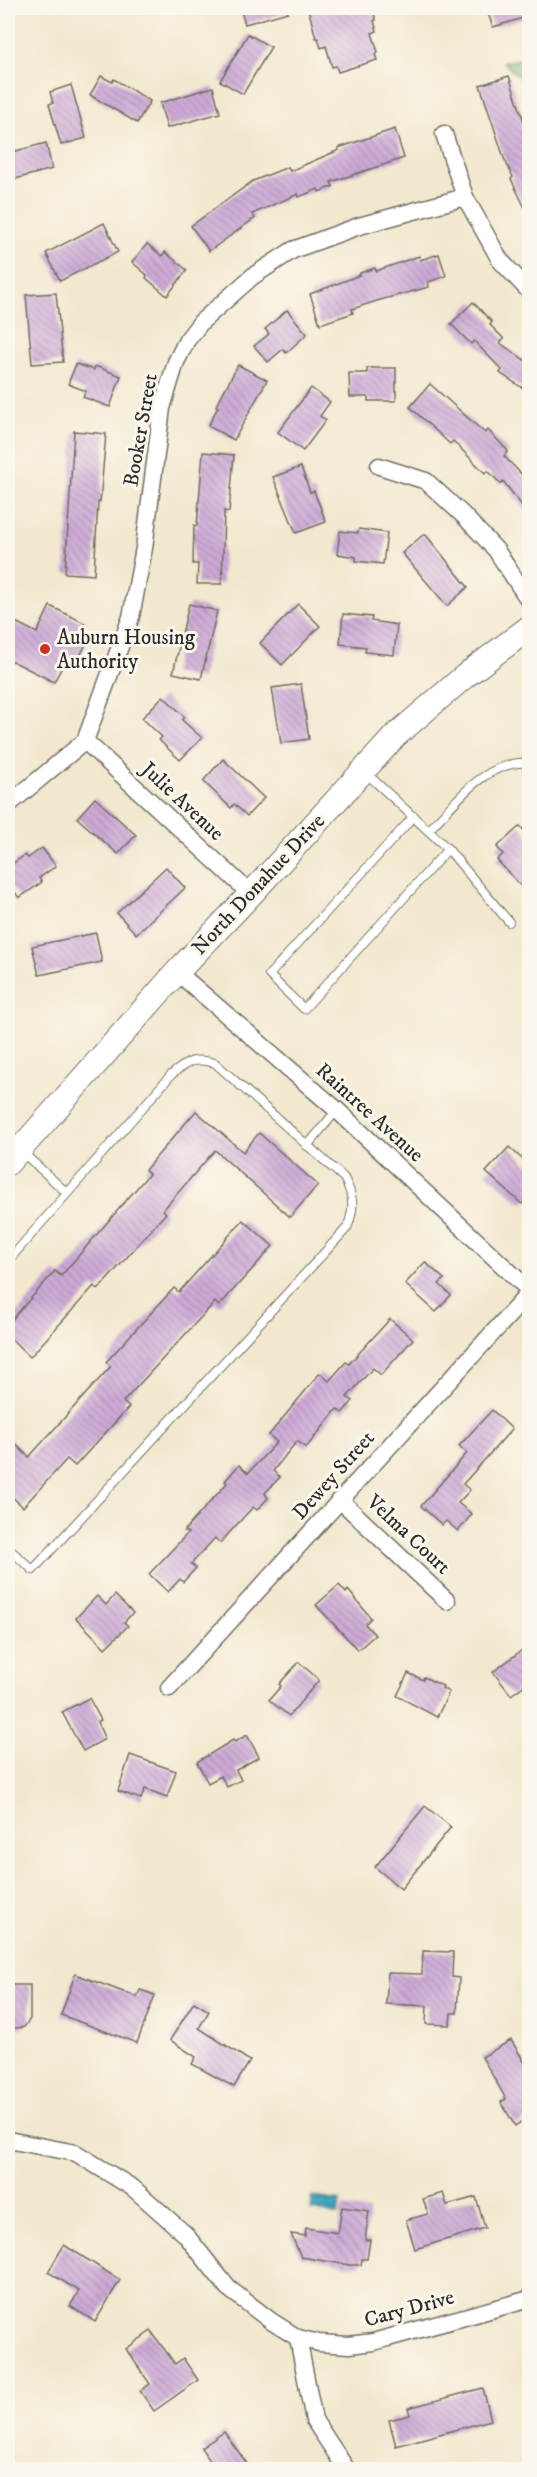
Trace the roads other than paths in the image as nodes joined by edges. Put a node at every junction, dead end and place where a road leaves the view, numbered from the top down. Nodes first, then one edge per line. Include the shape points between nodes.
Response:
1 (444, 134) dead end
2 (465, 197) junction
3 (530, 292) edge
4 (379, 466) dead end
5 (530, 602) edge
6 (530, 627) edge
7 (85, 741) junction
8 (530, 763) edge
9 (364, 770) junction
10 (8, 805) edge
11 (414, 816) junction
12 (429, 830) junction
13 (448, 849) junction
14 (251, 894) junction
15 (510, 922) dead end
16 (177, 972) junction
17 (337, 1110) junction
18 (307, 1146) junction
19 (13, 1156) edge
20 (67, 1193) junction
21 (8, 1261) edge
22 (530, 1291) edge
23 (340, 1500) junction
24 (8, 1548) edge
25 (447, 1601) dead end
26 (169, 1689) dead end
27 (8, 2140) edge
28 (530, 2298) edge
29 (298, 2337) junction
30 (347, 2469) edge

1 - 2 street
2 - 3 street via 500,260
2 - 7 street, Booker Street via 359,226 293,250 253,276 201,322 187,340 162,408 131,617
4 - 5 street via 426,481 496,550
6 - 9 street, North Donahue Drive via 411,720
7 - 10 street, Booker Street
7 - 14 street, Julie Avenue
8 - 12 lane via 497,767 470,787
9 - 11 lane
9 - 14 street, North Donahue Drive
11 - 12 lane
11 - 13 lane via 269,975 283,989 304,1009
12 - 13 lane
13 - 15 lane
14 - 16 street, North Donahue Drive
16 - 17 street, Raintree Avenue
16 - 19 street, North Donahue Drive
17 - 18 lane
17 - 22 street, Raintree Avenue
18 - 20 lane via 215,1063 200,1059 186,1063 171,1075
18 - 24 lane via 344,1178 353,1195 353,1213 346,1228 33,1570
19 - 20 lane
20 - 21 lane
22 - 23 street, Dewey Street
23 - 25 street, Velma Court
23 - 26 street, Dewey Street
27 - 29 street, Cary Drive via 76,2153 133,2188 185,2234 228,2288
28 - 29 street, Cary Drive via 373,2342 319,2343
29 - 30 street via 314,2420

